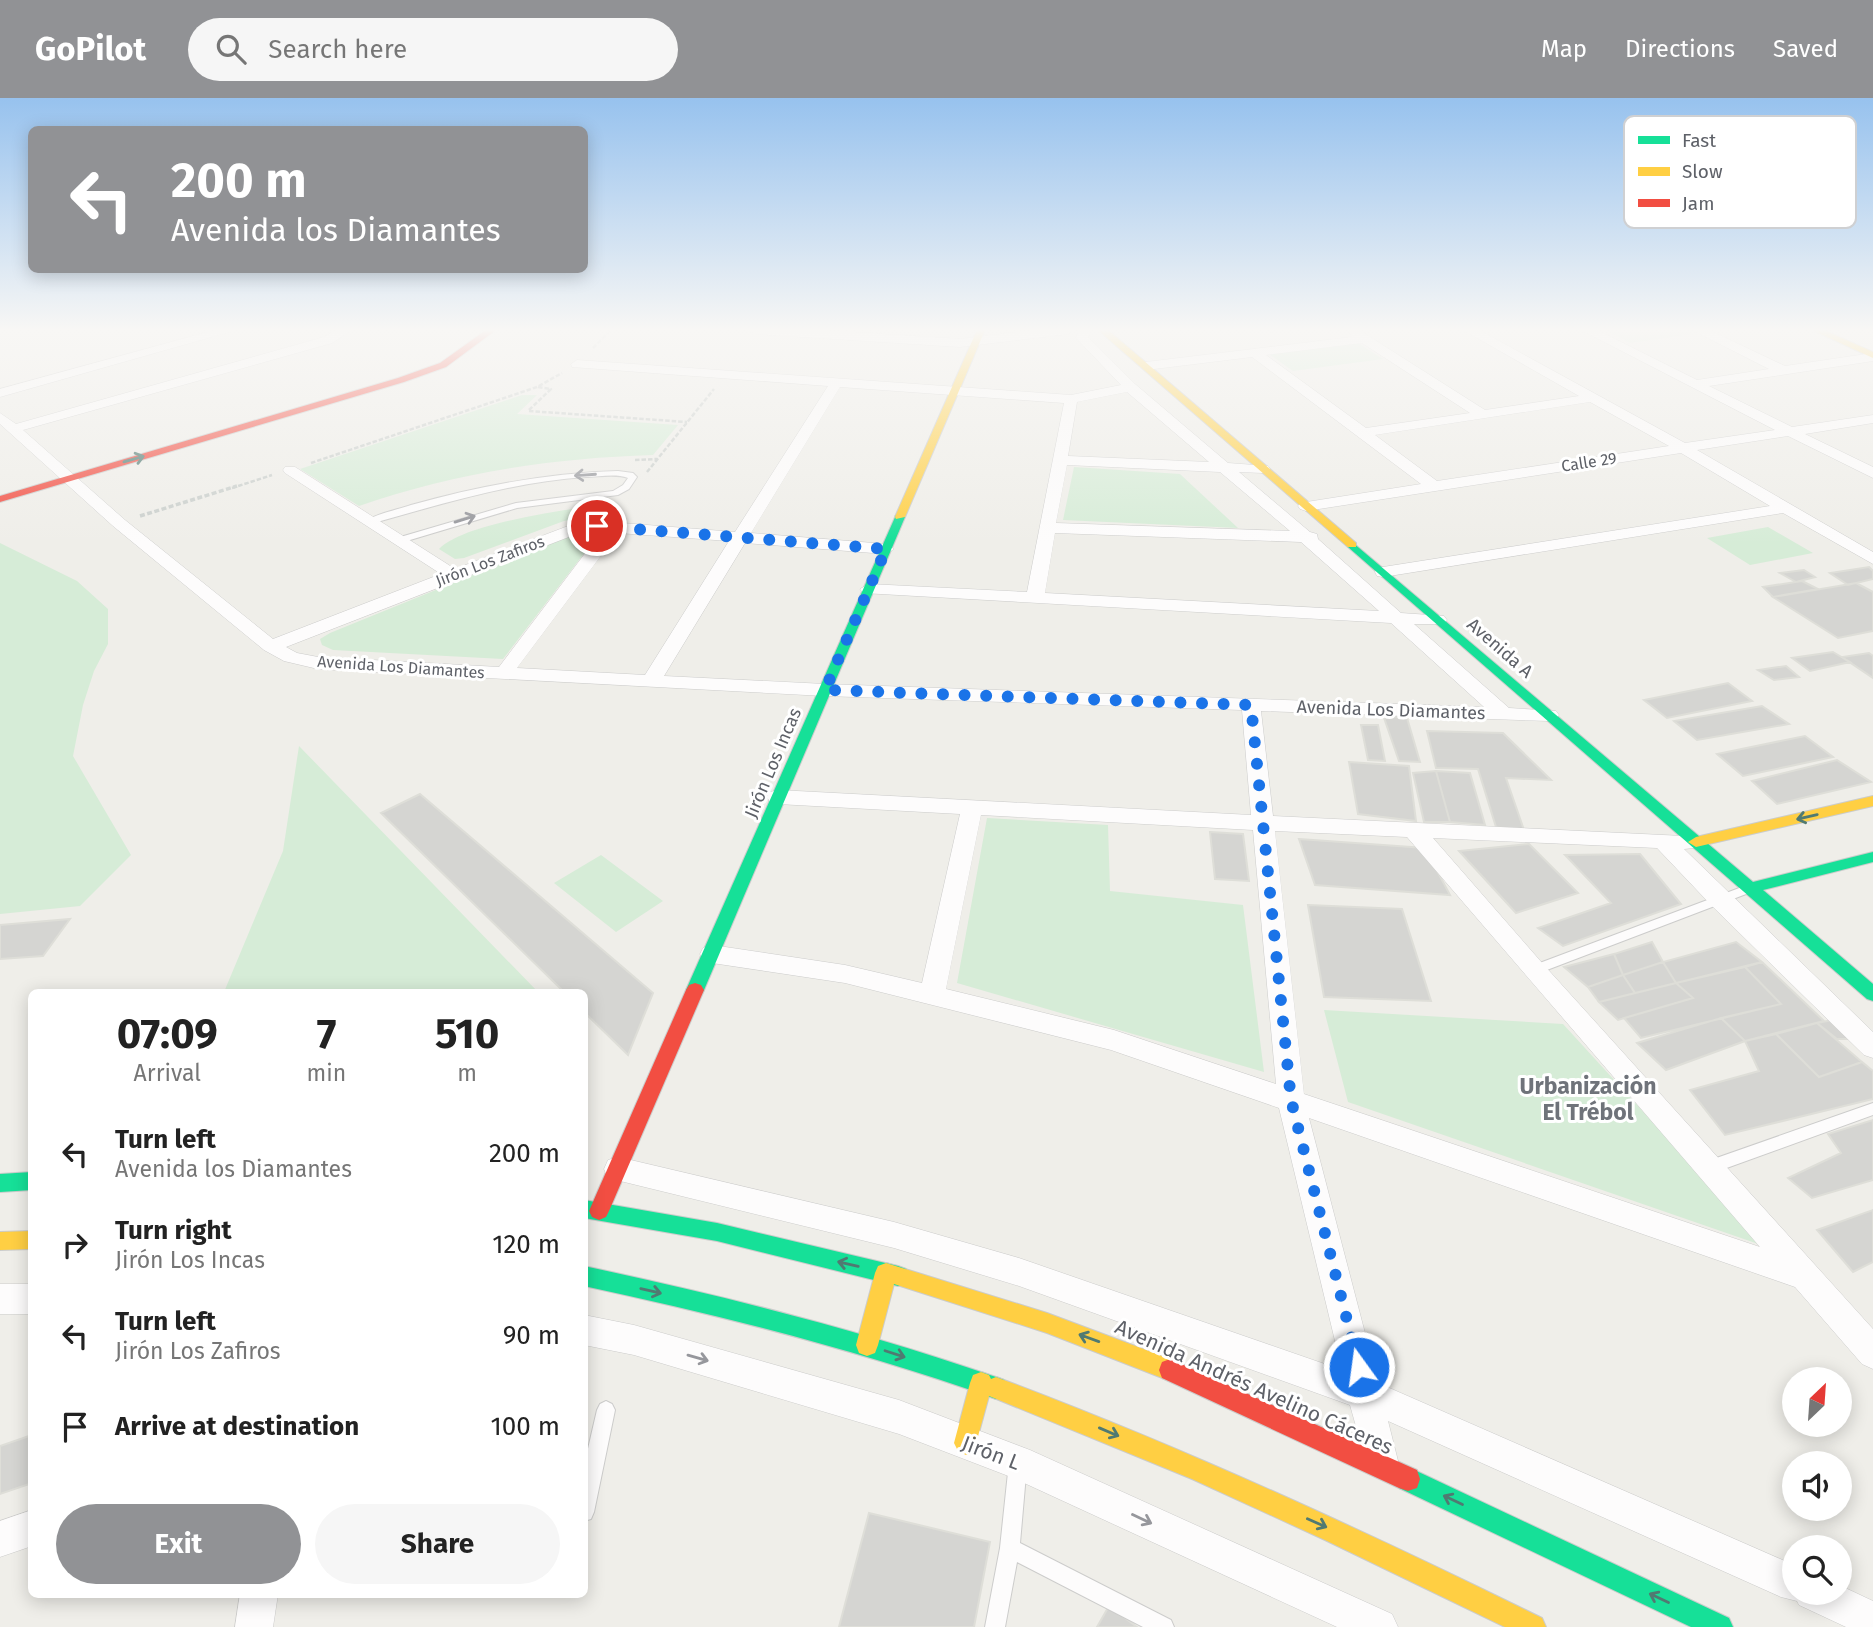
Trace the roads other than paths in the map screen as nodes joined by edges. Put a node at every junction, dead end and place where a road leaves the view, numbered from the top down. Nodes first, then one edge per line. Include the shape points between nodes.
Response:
1 (79, 401) edge
2 (280, 401) edge
3 (311, 401) edge
4 (825, 401) edge
5 (950, 401) edge
6 (1072, 401) edge
7 (1148, 401) edge
8 (1184, 401) edge
9 (1320, 401) edge
10 (1462, 401) edge
11 (1571, 401) edge
12 (1599, 401) edge
13 (1729, 401) edge
14 (1483, 415) junction
15 (1873, 419) edge
16 (6, 423) edge
17 (1790, 432) junction
18 (1363, 433) junction
19 (1683, 448) junction
20 (1060, 460) junction
21 (68, 466) junction
22 (1222, 468) junction
23 (1264, 469) junction
24 (290, 470) road end
25 (1873, 473) edge
26 (1434, 486) junction
27 (0, 487) edge
28 (0, 499) edge
29 (1306, 506) junction
30 (1786, 508) junction
31 (370, 521) junction
32 (614, 527) junction
33 (1048, 528) junction
34 (1306, 537) junction
35 (741, 538) junction
36 (1344, 538) junction
37 (400, 540) junction
38 (886, 549) junction
39 (1873, 559) edge
40 (1383, 572) junction
41 (453, 575) junction
42 (869, 589) junction
43 (1035, 598) junction
44 (1394, 618) junction
45 (1438, 620) junction
46 (271, 646) junction
47 (504, 673) junction
48 (651, 681) junction
49 (825, 690) junction
50 (1242, 705) junction
51 (1504, 714) junction
52 (1549, 715) junction
53 (778, 797) junction
54 (1873, 801) edge
55 (972, 807) junction
56 (1262, 823) junction
57 (1414, 830) junction
58 (1664, 841) junction
59 (1696, 842) junction
60 (1873, 857) edge
61 (1750, 888) junction
62 (1720, 900) junction
63 (712, 954) junction
64 (1534, 970) junction
65 (1873, 994) edge
66 (932, 996) junction
67 (1873, 1048) edge
68 (1291, 1100) junction
69 (1873, 1109) edge
70 (1710, 1167) junction
71 (618, 1169) junction
72 (28, 1181) edge
73 (0, 1183) edge
74 (592, 1210) edge
75 (28, 1240) edge
76 (0, 1241) edge
77 (886, 1273) junction
78 (1807, 1276) junction
79 (588, 1277) edge
80 (0, 1299) edge
81 (28, 1299) edge
82 (588, 1331) edge
83 (867, 1345) junction
84 (1873, 1353) edge
85 (981, 1382) junction
86 (1366, 1394) junction
87 (606, 1410) dead end
88 (965, 1444) junction
89 (1018, 1462) junction
90 (1383, 1467) junction
91 (588, 1493) edge
92 (28, 1529) edge
93 (0, 1539) edge
94 (1010, 1548) junction
95 (1782, 1579) edge
96 (258, 1598) edge
97 (1841, 1605) edge
98 (1873, 1619) edge
99 (254, 1627) edge
100 (995, 1627) edge
101 (1164, 1627) edge
102 (1379, 1627) edge
103 (1533, 1627) edge
104 (1720, 1627) edge

1 - 16 street
2 - 21 main road
21 -> 3 main road
4 - 35 street
5 - 38 main road, Jirón Los Incas
6 - 20 street
7 - 22 street
8 - 23 main road, Avenida A
9 - 18 street
10 - 14 street
11 - 14 street
12 - 19 street
13 - 17 street
14 - 18 street
15 - 17 street, Calle 29
16 - 21 street, Avenida Los Diamantes
17 - 19 street, Calle 29
17 - 25 street
18 - 26 street
19 - 26 street, Calle 29
19 - 30 street
20 - 22 street
20 - 33 street
21 - 27 main road
21 - 28 main road
21 - 46 street, Avenida Los Diamantes via 119,523
22 - 23 street
22 - 34 street
23 - 29 main road, Avenida A
24 - 31 street
26 - 29 street, Calle 29
29 - 36 main road, Avenida A
30 - 39 street
30 - 40 street
31 - 37 street
37 -> 31 lane via 516,506 615,493 633,477 627,473 587,475 508,485
32 - 35 street, Jirón Los Zafiros
32 - 41 street, Jirón Los Zafiros via 576,528
32 - 47 street
33 - 34 street
33 - 43 street
34 - 36 street
34 - 44 street
35 - 38 street, Jirón Los Zafiros
35 - 48 street
36 - 40 main road, Avenida A
37 - 41 street
38 - 42 main road, Jirón Los Incas
40 - 45 main road, Avenida A
41 - 46 street, Jirón Los Zafiros
42 - 43 street
42 - 49 main road, Jirón Los Incas
43 - 44 street
44 - 45 street
44 - 51 street
45 - 52 main road, Avenida A
46 - 47 street, Avenida Los Diamantes via 291,657 318,663
47 - 48 street, Avenida Los Diamantes
48 - 49 street, Avenida Los Diamantes
49 - 50 street, Avenida Los Diamantes
49 - 53 main road, Jirón Los Incas
50 - 51 street, Avenida Los Diamantes
50 - 56 street
51 - 52 street, Avenida Los Diamantes
52 - 59 main road, Avenida A
53 - 55 street
53 - 63 main road, Jirón Los Incas
54 -> 59 main road
55 - 56 street
55 - 66 street
56 - 57 street
56 - 68 street
57 - 58 street
57 - 64 street
58 - 59 street
58 - 62 street
59 - 61 main road, Avenida A
60 - 61 main road
61 - 62 lane
61 - 65 main road, Avenida A
62 - 64 lane
62 - 67 street
63 - 66 street via 845,974
63 - 71 main road, Jirón Los Incas
64 - 70 street
66 - 68 street via 1114,1040
68 - 78 street
68 - 86 street
69 - 70 lane
70 - 78 street
71 - 74 main road, Jirón Los Incas
71 - 86 street via 894,1235 1019,1272
72 - 73 main road
77 -> 74 main road, Avenida Andrés Avelino Cáceres
75 - 76 main road
77 - 83 main road
90 -> 77 main road, Avenida Andrés Avelino Cáceres via 1213,1388 1109,1346
78 - 84 street
79 -> 83 main road
80 - 81 street
82 -> 88 street, Jirón L via 899,1417
83 -> 85 main road
85 - 88 main road
85 -> 103 main road via 1196,1468
86 - 90 street
86 - 95 street
87 - 91 lane
88 - 89 street, Jirón L
89 - 94 lane
89 -> 102 street, Jirón L
104 -> 90 main road, Avenida Andrés Avelino Cáceres
92 - 93 street
94 - 100 lane
94 - 101 lane
96 - 99 street
97 - 98 street

